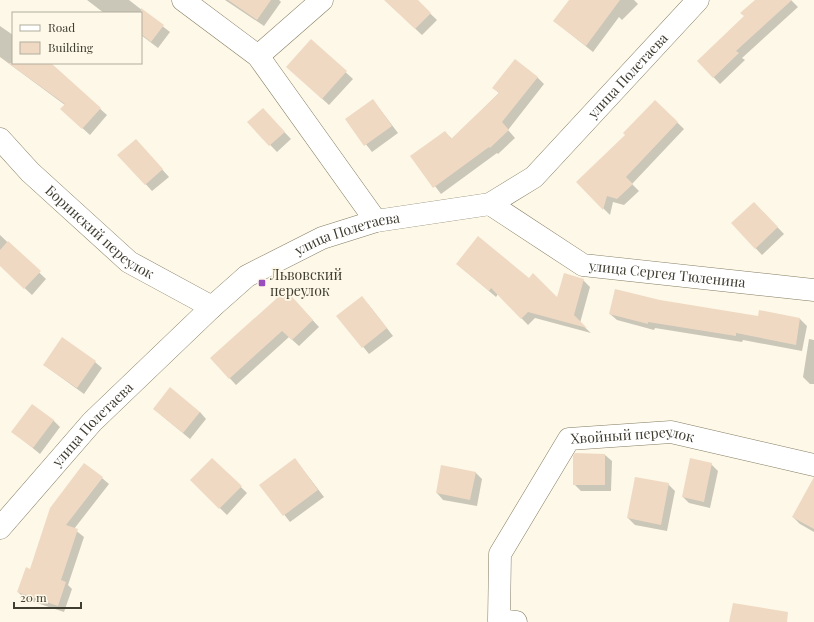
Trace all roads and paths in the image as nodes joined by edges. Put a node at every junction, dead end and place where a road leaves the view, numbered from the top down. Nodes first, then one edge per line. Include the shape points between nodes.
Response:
1 (183, 0) edge
2 (322, 0) edge
3 (698, 0) edge
4 (258, 56) junction
5 (0, 139) edge
6 (490, 204) junction
7 (376, 221) junction
8 (814, 290) edge
9 (212, 307) junction
10 (814, 465) edge
11 (0, 528) edge
12 (516, 622) edge

1 - 4 street
2 - 4 street
3 - 6 street, улица Полетаева via 534,177
4 - 7 street
5 - 9 street, Боринский переулок via 30,172 129,262
6 - 7 street, улица Полетаева
6 - 8 street, улица Сергея Тюленина via 584,265
7 - 9 street, улица Полетаева via 322,238 248,276
9 - 11 street, улица Полетаева via 92,422
10 - 12 street, Хвойный переулок via 671,432 569,439 500,554 499,620

